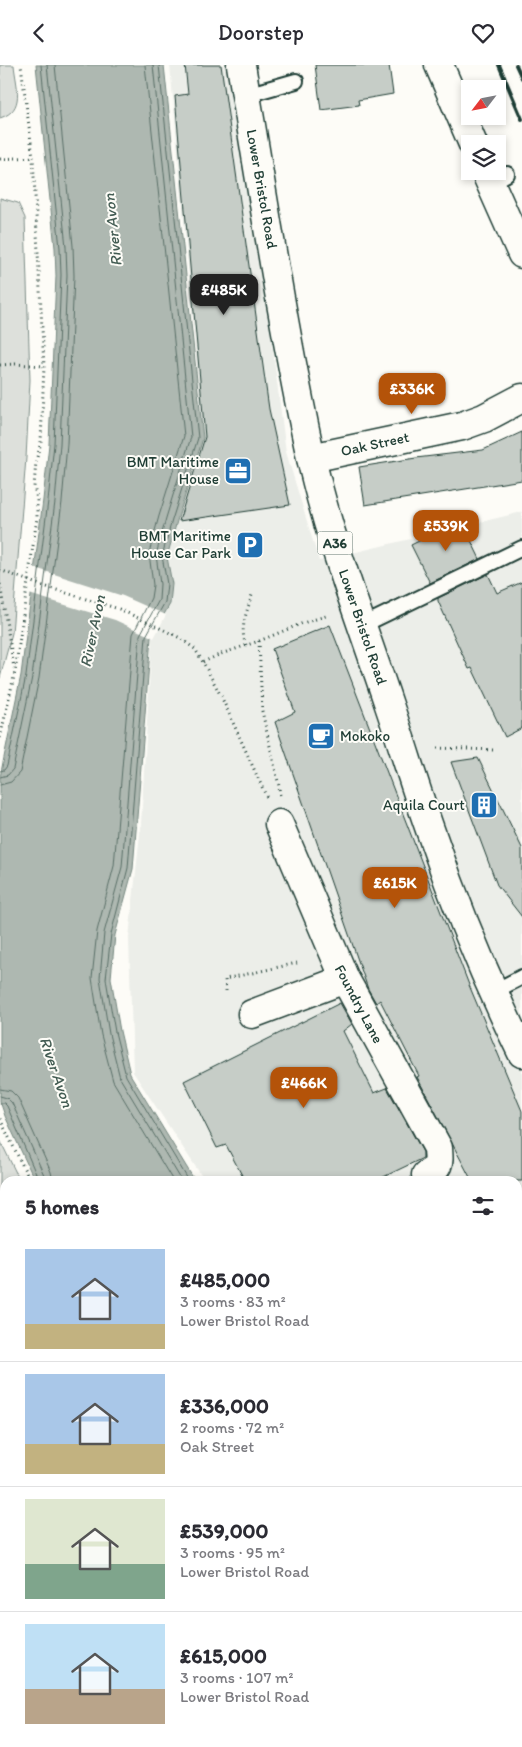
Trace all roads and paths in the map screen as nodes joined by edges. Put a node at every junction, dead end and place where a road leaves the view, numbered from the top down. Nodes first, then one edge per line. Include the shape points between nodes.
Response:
1 (21, 65) edge
2 (241, 65) edge
3 (439, 65) edge
4 (296, 81) dead end
5 (246, 95) junction
6 (469, 135) edge
7 (33, 157) junction
8 (0, 159) edge
9 (495, 180) edge
10 (522, 255) edge
11 (0, 365) edge
12 (44, 366) junction
13 (522, 399) edge
14 (311, 458) junction
15 (522, 548) edge
16 (0, 570) edge
17 (0, 584) edge
18 (252, 595) dead end
19 (358, 617) junction
20 (259, 641) junction
21 (246, 645) junction
22 (203, 662) junction
23 (15, 672) junction
24 (0, 738) edge
25 (437, 748) dead end
26 (495, 751) dead end
27 (261, 784) dead end
28 (279, 813) joint
29 (339, 967) junction
30 (522, 977) edge
31 (226, 991) dead end
32 (493, 993) junction
33 (252, 1013) dead end
34 (522, 1053) edge
35 (0, 1119) edge
36 (426, 1175) dead end
37 (28, 1176) edge

1 - 7 path
2 - 5 main road, Lower Bristol Road / A36
3 - 6 main road
4 - 5 lane
5 - 14 main road, Lower Bristol Road / A36
7 - 8 path
7 - 12 path
9 - 10 main road
11 - 12 path
12 - 23 path via 41,442 34,487 37,518
13 - 14 main road, Oak Street via 462,426
14 - 19 main road, Lower Bristol Road / A36
15 - 19 lane
16 - 22 path, bridge via 119,609 180,638 195,649
17 - 23 path
18 - 21 path via 243,623
19 - 20 path via 303,623
19 - 32 main road, Lower Bristol Road / A36 via 433,839
20 - 21 path
20 - 28 path via 262,711 279,786
21 - 22 path
22 - 27 path
23 - 24 path
25 - 26 path
28 - 29 main road, Foundry Lane
29 - 31 path via 225,979
29 - 33 main road
29 - 36 main road, Foundry Lane via 438,1148 439,1162
30 - 32 lane
32 - 34 main road, Lower Bristol Road / A36
35 - 37 path

